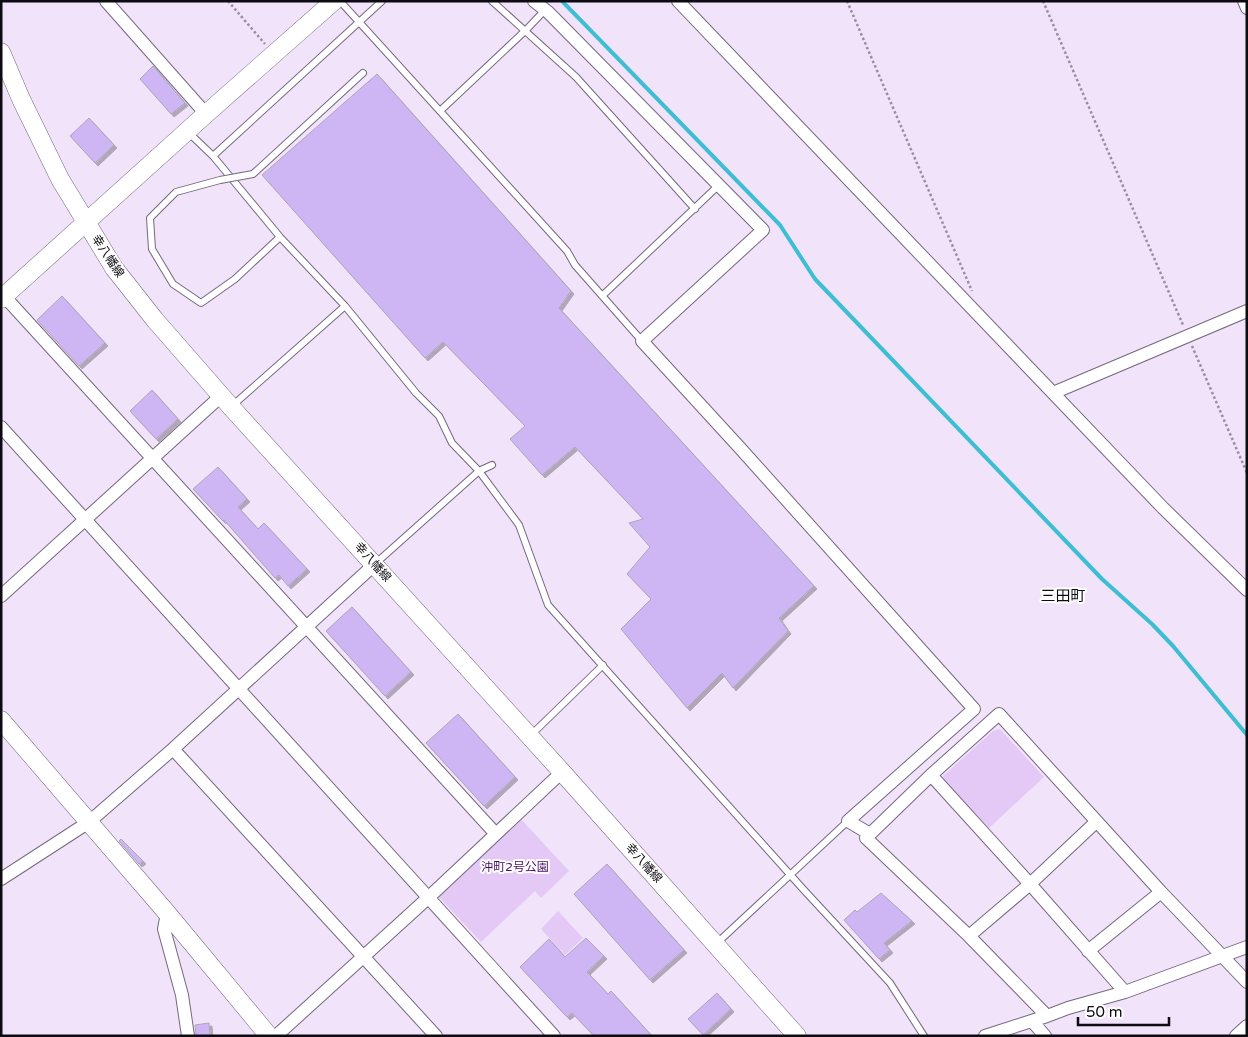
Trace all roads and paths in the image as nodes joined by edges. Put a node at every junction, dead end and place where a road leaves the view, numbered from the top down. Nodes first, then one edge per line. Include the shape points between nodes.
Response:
1 (106, 1) edge
2 (228, 1) edge
3 (334, 1) edge
4 (340, 1) edge
5 (382, 1) edge
6 (492, 1) edge
7 (534, 1) edge
8 (678, 1) edge
9 (847, 1) edge
10 (1043, 1) edge
11 (1244, 1) edge
12 (1247, 8) edge
13 (545, 10) junction
14 (359, 23) junction
15 (526, 30) junction
16 (1, 52) edge
17 (275, 54) junction
18 (364, 74) dead end
19 (440, 112) junction
20 (206, 114) junction
21 (187, 131) junction
22 (213, 156) junction
23 (719, 185) junction
24 (695, 209) junction
25 (86, 222) junction
26 (280, 237) junction
27 (602, 296) junction
28 (975, 297) dead end
29 (3, 298) edge
30 (345, 306) junction
31 (1247, 311) edge
32 (1188, 336) junction
33 (642, 341) junction
34 (1052, 393) junction
35 (226, 401) junction
36 (1, 427) edge
37 (153, 459) junction
38 (492, 465) dead end
39 (478, 471) junction
40 (1247, 473) edge
41 (86, 520) junction
42 (375, 564) junction
43 (1247, 590) edge
44 (1, 596) edge
45 (306, 628) junction
46 (603, 665) junction
47 (238, 689) junction
48 (1, 720) edge
49 (530, 736) junction
50 (173, 749) junction
51 (562, 772) junction
52 (931, 775) junction
53 (848, 821) junction
54 (89, 822) junction
55 (1096, 822) junction
56 (495, 834) junction
57 (870, 834) junction
58 (791, 875) junction
59 (1, 879) edge
60 (1030, 884) junction
61 (1161, 892) junction
62 (428, 898) junction
63 (167, 912) junction
64 (970, 936) junction
65 (716, 944) junction
66 (1247, 947) edge
67 (1088, 951) junction
68 (363, 956) junction
69 (1222, 957) junction
70 (1247, 982) edge
71 (1125, 992) junction
72 (1047, 1016) junction
73 (1032, 1021) junction
74 (1247, 1026) edge
75 (188, 1036) edge
76 (269, 1036) edge
77 (276, 1036) edge
78 (436, 1036) edge
79 (554, 1036) edge
80 (797, 1036) edge
81 (924, 1036) edge
82 (985, 1036) edge
83 (1045, 1036) edge
84 (1236, 1036) edge

1 - 20 street
2 - 17 path
3 - 17 street
4 - 14 lane
5 - 14 lane
6 - 15 lane
7 - 13 street
8 - 34 street
9 - 28 path
10 - 32 path
11 - 12 street
13 - 15 lane
13 - 23 street
14 - 19 lane
14 - 22 lane
15 - 19 lane
15 - 24 lane via 576,77
16 - 25 street, 幸八幡線 via 20,100
17 - 20 street
18 - 26 lane, bridge via 252,174 176,192 150,218 152,249 173,284 201,303 235,279
19 - 27 lane via 567,251
20 - 21 street
21 - 22 lane
21 - 25 street
22 - 26 lane
23 - 24 lane
23 - 33 street via 763,230
24 - 27 lane
25 - 29 street
25 - 35 street, 幸八幡線 via 114,268
26 - 30 lane
27 - 33 lane
29 - 37 street
30 - 35 lane
30 - 39 lane via 416,393 439,416 452,443
31 - 32 street
32 - 34 street
32 - 40 path
33 - 53 street via 974,709
34 - 43 street
35 - 37 street
35 - 42 street, 幸八幡線
36 - 41 street
37 - 41 street
37 - 45 street
38 - 39 lane
39 - 42 lane
39 - 46 lane via 519,525 548,605
41 - 44 street
41 - 47 street
42 - 45 street
42 - 49 street, 幸八幡線
45 - 47 street
45 - 56 street
46 - 49 lane
46 - 58 lane
47 - 50 street
47 - 62 street
48 - 54 street
49 - 51 street, 幸八幡線
50 - 54 street
50 - 68 street
51 - 56 street
51 - 65 street, 幸八幡線
52 - 55 street via 998,714
52 - 57 street
52 - 60 street
53 - 57 street
53 - 58 lane
54 - 59 street
54 - 63 street
55 - 60 street
55 - 61 street
56 - 62 street
57 - 64 street via 866,838
58 - 65 lane
58 - 81 lane via 890,983
60 - 64 street
60 - 67 street
61 - 67 street
61 - 69 street
62 - 68 street
62 - 79 street
63 - 75 street via 164,929 182,995
63 - 76 street
64 - 72 street
65 - 80 street, 幸八幡線
66 - 69 street
67 - 71 street
68 - 77 street
68 - 78 street
69 - 70 street
69 - 71 street
71 - 72 street
72 - 73 street
73 - 82 street
73 - 83 street
74 - 84 street

